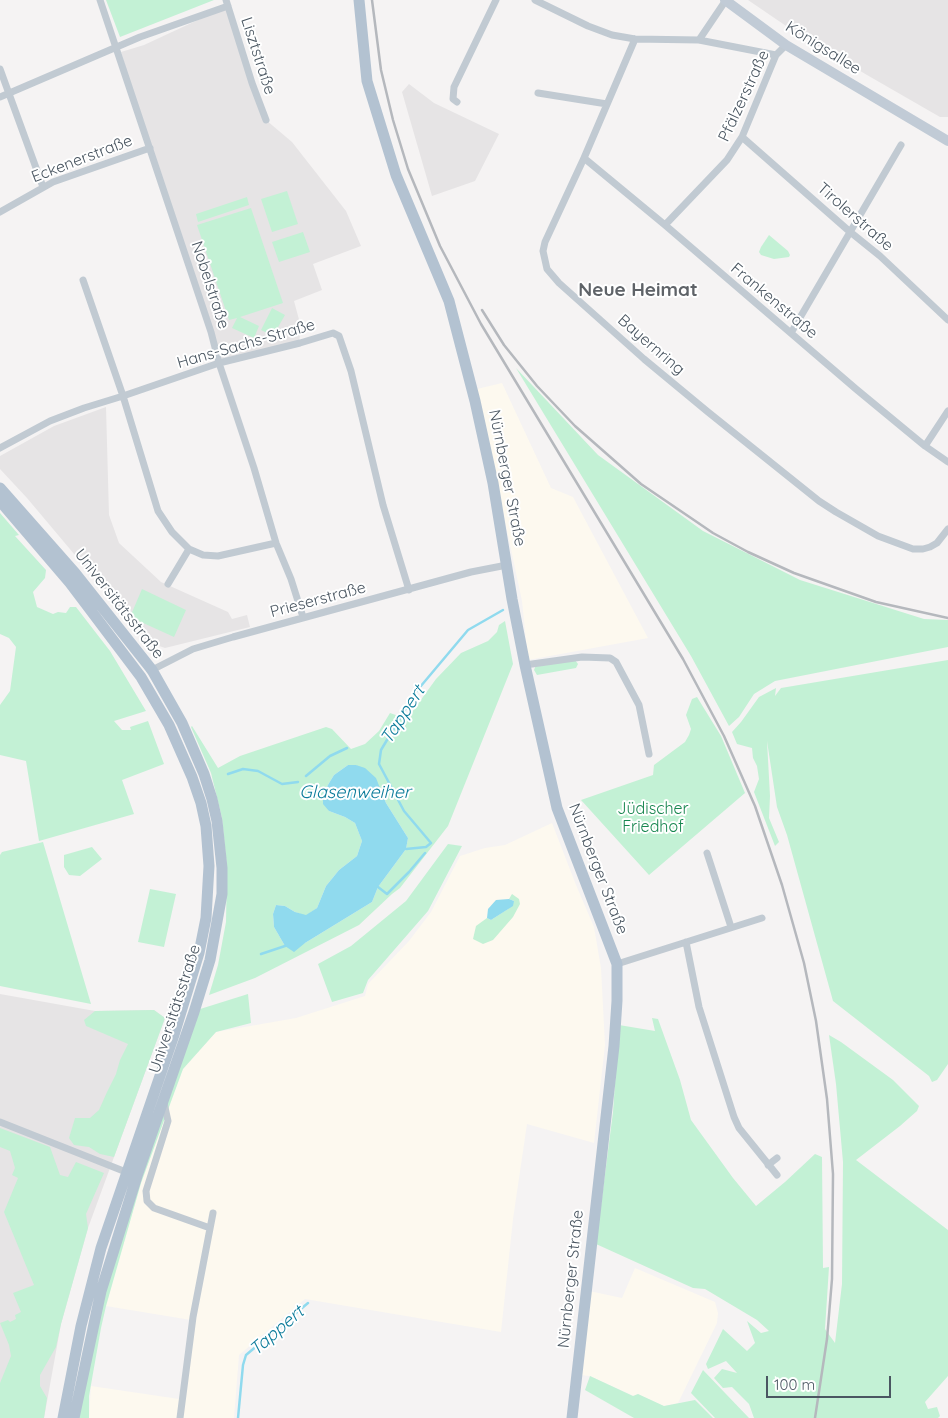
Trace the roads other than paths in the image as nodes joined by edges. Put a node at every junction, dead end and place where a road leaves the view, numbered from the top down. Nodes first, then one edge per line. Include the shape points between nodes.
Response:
1 (100, 0) edge
2 (359, 0) edge
3 (496, 0) edge
4 (535, 0) edge
5 (726, 0) edge
6 (227, 3) edge
7 (635, 39) junction
8 (699, 40) junction
9 (786, 45) junction
10 (116, 47) junction
11 (776, 55) junction
12 (0, 69) edge
13 (9, 93) junction
14 (538, 93) dead end
15 (0, 97) edge
16 (457, 102) dead end
17 (607, 104) junction
18 (266, 120) dead end
19 (742, 137) junction
20 (948, 141) edge
21 (901, 145) dead end
22 (150, 148) junction
23 (584, 158) junction
24 (43, 187) junction
25 (0, 212) edge
26 (665, 225) junction
27 (849, 232) junction
28 (83, 280) dead end
29 (948, 320) edge
30 (791, 333) junction
31 (219, 363) junction
32 (123, 396) junction
33 (948, 411) edge
34 (925, 446) junction
35 (0, 448) edge
36 (948, 462) edge
37 (0, 488) edge
38 (0, 501) edge
39 (948, 529) edge
40 (276, 543) junction
41 (189, 549) junction
42 (507, 565) junction
43 (168, 584) dead end
44 (409, 590) junction
45 (303, 617) junction
46 (525, 665) junction
47 (146, 674) junction
48 (649, 754) dead end
49 (707, 853) dead end
50 (762, 918) dead end
51 (731, 927) junction
52 (686, 942) junction
53 (617, 964) junction
54 (163, 1097) junction
55 (0, 1122) edge
56 (777, 1158) dead end
57 (768, 1164) junction
58 (126, 1172) junction
59 (777, 1175) dead end
60 (213, 1213) dead end
61 (210, 1228) junction
62 (62, 1418) edge
63 (74, 1418) edge
64 (180, 1418) edge
65 (572, 1418) edge

1 - 10 street, Nobelstraße
2 - 42 main road, Nürnberger Straße via 367,81 396,175 449,301 475,401
3 - 16 street via 454,87 453,99
4 - 7 street, Königsallee via 588,26
5 - 8 street, Königsallee
5 - 9 main road, Königsallee
6 - 10 street
6 - 18 street, Lisztstraße
7 - 8 street, Königsallee
7 - 17 street, Bayernring
8 - 11 street, Königsallee
9 - 11 street, Pfälzerstraße
9 - 20 main road, Königsallee
10 - 13 street
10 - 22 street, Nobelstraße
11 - 19 street, Pfälzerstraße
12 - 13 street
13 - 15 street
13 - 24 street
14 - 17 street
17 - 23 street, Bayernring
19 - 26 street, Pfälzerstraße via 727,160
19 - 27 street, Tirolerstraße
21 - 27 street
22 - 24 street, Eckenerstraße
22 - 31 street, Nobelstraße
23 - 26 street, Frankenstraße
23 - 39 street, Bayernring via 543,251 547,269 559,282 708,412 836,512 878,536 913,548 930,547
24 - 25 street, Eckenerstraße
26 - 30 street, Frankenstraße
27 - 29 street, Tirolerstraße via 880,256
27 - 30 street
28 - 32 street
30 - 34 street, Frankenstraße
31 - 32 street, Hans-Sachs-Straße
31 - 40 street, Nobelstraße
31 - 44 street, Hans-Sachs-Straße via 333,333 339,336
32 - 35 street, Hans-Sachs-Straße via 50,421
32 - 41 street via 158,511
33 - 34 street
34 - 36 street, Frankenstraße
37 - 47 main road, Universitätsstraße via 75,574
38 - 47 main road, Universitätsstraße
40 - 41 street via 218,556 203,555
40 - 45 street, Nobelstraße
41 - 43 street
42 - 44 street, Prieserstraße
42 - 46 main road, Nürnberger Straße
44 - 45 street, Prieserstraße
45 - 47 street, Prieserstraße via 193,649
46 - 48 street via 582,657 610,658 616,662 639,705
46 - 53 main road, Nürnberger Straße via 557,808
47 - 54 main road, Universitätsstraße via 182,724 204,774 212,799 222,868 222,894 202,990
47 - 58 main road, Universitätsstraße via 182,752 201,804 209,866 206,918 199,952
49 - 51 street
50 - 51 street
51 - 52 street
52 - 53 street
52 - 57 street via 700,1006 734,1117
53 - 65 main road, Nürnberger Straße via 614,1046
54 - 61 street via 168,1121 146,1191 147,1201 154,1208
54 - 63 main road, Universitätsstraße via 101,1291
55 - 58 street
56 - 57 street
57 - 59 street
58 - 62 main road, Universitätsstraße via 90,1288
60 - 61 street
61 - 64 street via 193,1317

